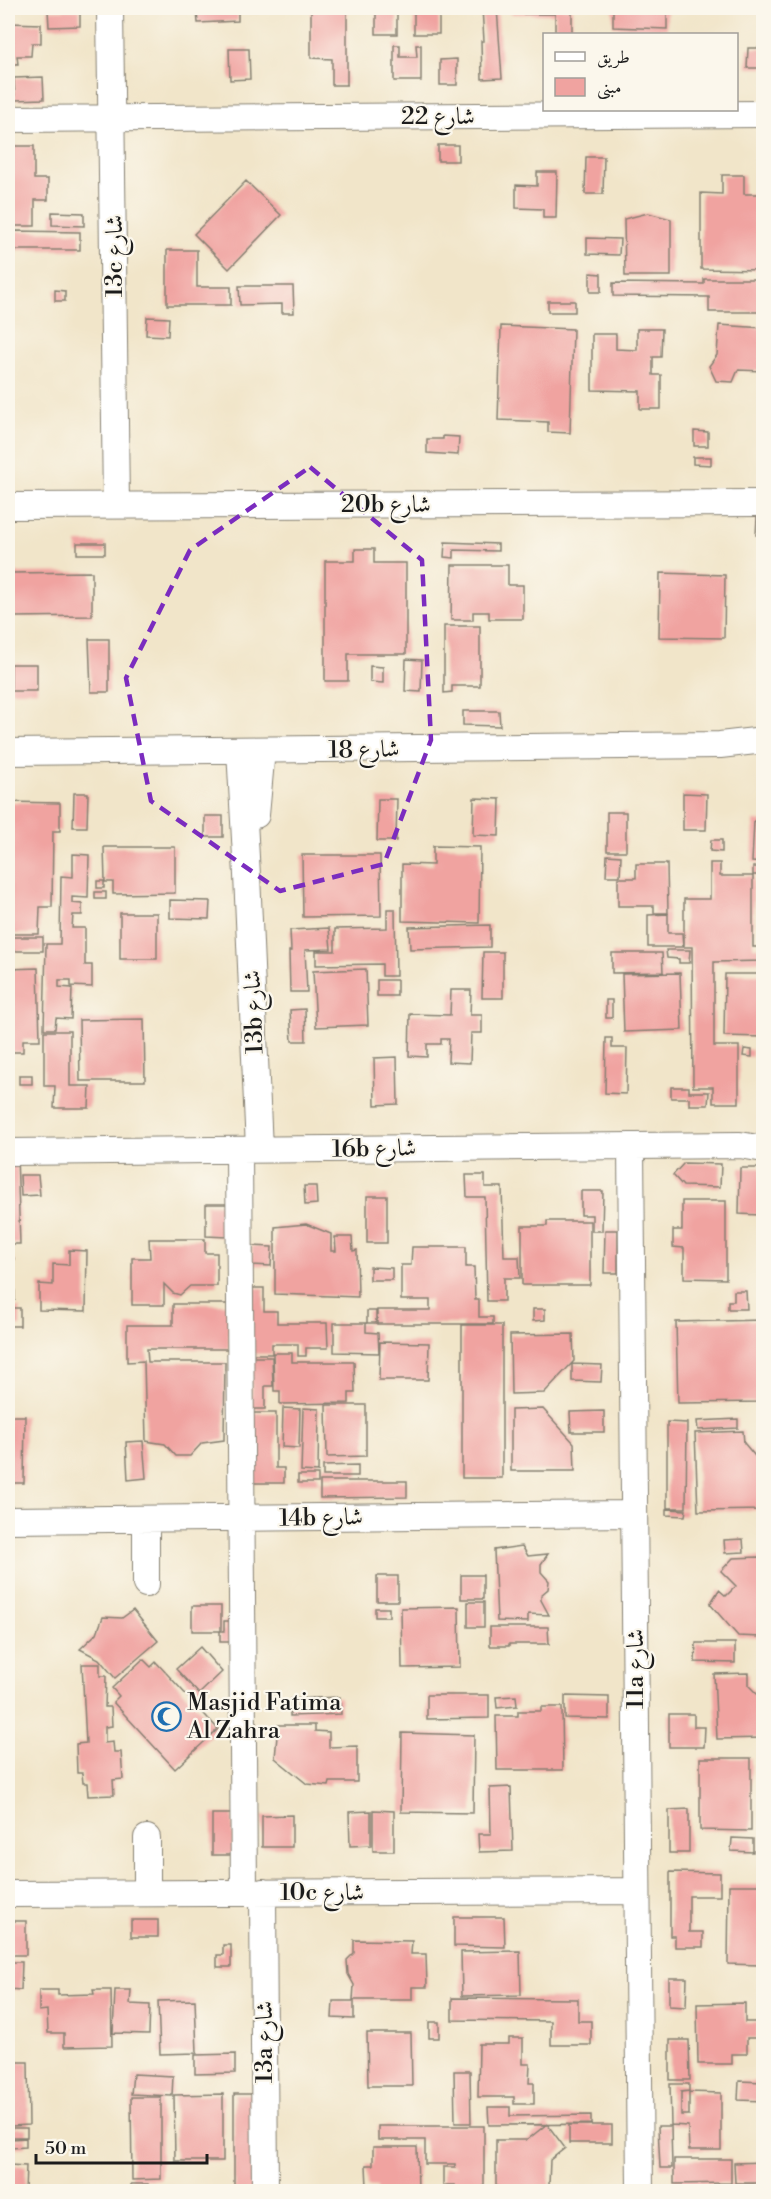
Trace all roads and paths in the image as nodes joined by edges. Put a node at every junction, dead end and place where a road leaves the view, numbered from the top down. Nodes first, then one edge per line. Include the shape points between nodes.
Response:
1 (110, 8) edge
2 (764, 114) edge
3 (113, 117) junction
4 (8, 118) edge
5 (764, 503) edge
6 (8, 506) edge
7 (116, 506) junction
8 (764, 740) edge
9 (720, 745) junction
10 (251, 750) junction
11 (764, 751) edge
12 (8, 752) edge
13 (756, 1145) edge
14 (631, 1146) junction
15 (249, 1150) junction
16 (8, 1152) edge
17 (634, 1514) junction
18 (241, 1518) junction
19 (146, 1519) junction
20 (8, 1520) edge
21 (146, 1584) dead end
22 (147, 1838) dead end
23 (637, 1891) junction
24 (147, 1893) junction
25 (254, 1893) junction
26 (8, 1894) edge
27 (265, 2192) edge
28 (640, 2192) edge

1 - 3 street, 13c شارع
2 - 3 street, شارع 22
3 - 4 street, شارع 22
3 - 7 street, 13c شارع
5 - 7 street, 20b شارع
6 - 7 street, 20b شارع
8 - 9 street, شارع 18
9 - 10 street, شارع 18
9 - 11 street, شارع 18
10 - 12 street, شارع 18
10 - 15 street, 13b شارع via 255,830 248,875
13 - 14 street, 16b شارع
14 - 15 street, 16b شارع
14 - 17 street, 11a شارع
15 - 16 street, 16b شارع
15 - 18 street, 13b شارع
17 - 18 street, 14b شارع
17 - 23 street, 11a شارع
18 - 19 street, 14b شارع
18 - 25 street, 13a شارع
19 - 20 street, 14b شارع
19 - 21 street
22 - 24 street
23 - 25 street, 10c شارع
23 - 28 street, 11a شارع
24 - 25 street, 10c شارع
24 - 26 street, 10c شارع
25 - 27 street, 13a شارع

